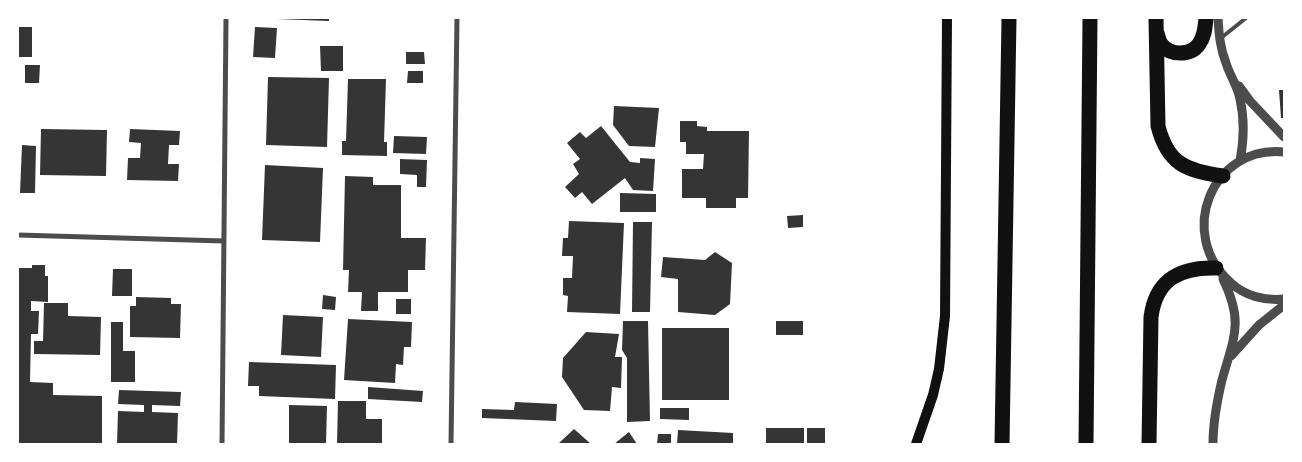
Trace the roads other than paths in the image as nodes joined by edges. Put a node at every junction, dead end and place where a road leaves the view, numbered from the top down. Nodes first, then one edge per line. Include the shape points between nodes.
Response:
1 (226, 18) edge
2 (457, 18) edge
3 (947, 18) edge
4 (1009, 18) edge
5 (1090, 18) edge
6 (1206, 18) edge
7 (1218, 18) edge
8 (1246, 18) edge
9 (1156, 25) edge
10 (1219, 40) junction
11 (1233, 78) junction
12 (1284, 137) edge
13 (1284, 152) edge
14 (1240, 161) junction
15 (1223, 176) junction
16 (18, 235) edge
17 (224, 241) junction
18 (1218, 271) junction
19 (1284, 299) edge
20 (1284, 305) edge
21 (1230, 358) junction
22 (222, 444) edge
23 (451, 444) edge
24 (916, 444) edge
25 (1002, 444) edge
26 (1086, 444) edge
27 (1149, 444) edge
28 (1213, 444) edge

1 - 17 street
2 - 23 street
3 - 24 main road via 944,334 933,395
4 - 25 highway
5 - 26 highway
6 - 9 highway via 1205,34 1198,46 1186,53 1173,52 1162,44
7 - 10 street
8 - 10 lane
9 - 15 highway via 1158,126 1162,141 1182,165
10 - 11 street
11 - 12 street
11 - 14 street via 1244,119
13 - 14 street via 1257,154
14 - 15 street
15 - 18 street via 1211,192 1204,210 1207,250
16 - 17 street
17 - 22 street
18 - 19 street via 1236,288 1255,297
18 - 21 street via 1230,294 1235,315 1235,337
18 - 27 highway via 1199,267 1175,274 1165,282 1152,304
20 - 21 street via 1259,325
21 - 28 street via 1218,398

